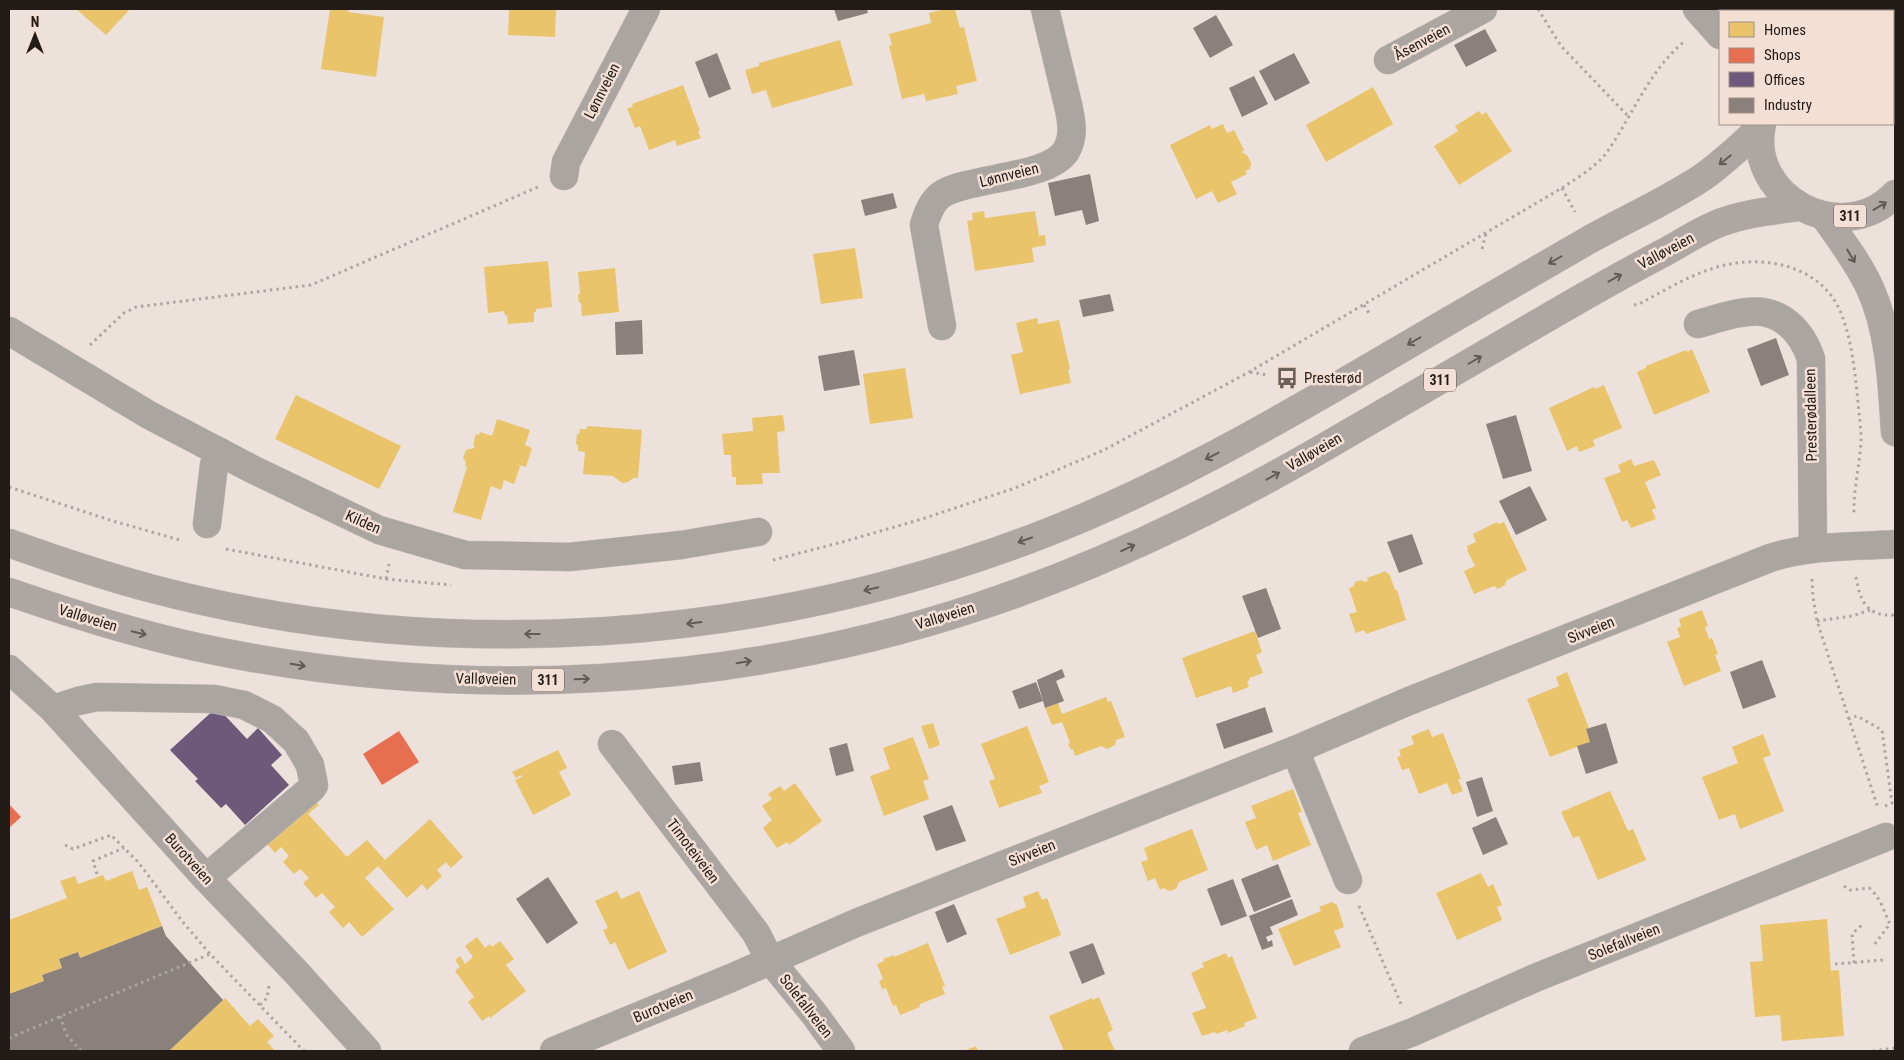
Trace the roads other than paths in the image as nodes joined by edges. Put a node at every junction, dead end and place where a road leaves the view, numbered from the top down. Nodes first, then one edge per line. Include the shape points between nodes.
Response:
1 (646, 9) edge
2 (1045, 9) edge
3 (1483, 9) edge
4 (1697, 9) edge
5 (1719, 34) edge
6 (1388, 60) dead end
7 (1761, 126) edge
8 (564, 176) road end
9 (1895, 194) edge
10 (1812, 211) junction
11 (1698, 324) dead end
12 (942, 326) dead end
13 (9, 331) edge
14 (1895, 432) edge
15 (220, 452) junction
16 (207, 524) dead end
17 (758, 532) dead end
18 (9, 543) edge
19 (1895, 544) edge
20 (1812, 548) junction
21 (9, 592) edge
22 (9, 669) edge
23 (53, 709) junction
24 (612, 744) dead end
25 (1295, 750) junction
26 (1886, 837) dead end
27 (206, 878) junction
28 (1348, 880) road end
29 (770, 960) junction
30 (367, 1051) edge
31 (554, 1051) edge
32 (841, 1051) edge
33 (1364, 1051) edge

1 - 8 street, Lønnveien via 566,162
2 - 12 street, Lønnveien via 1069,109 1072,136 1066,150 1052,163 943,193 928,212 924,225
3 - 6 street, Åsenveien
4 - 5 street
7 - 10 main road via 1760,146 1773,181 1785,196
7 -> 18 main road via 1708,174 1684,189 1590,239 1217,454 1047,533 958,564 840,597 784,609 656,628 569,634 411,631 324,622 228,606 154,589
10 -> 9 main road, 311 via 1842,218 1859,215 1876,209
10 -> 14 main road via 1846,248 1869,287 1878,310 1887,349
21 -> 10 main road, Valløveien / 311 via 127,630 220,652 319,668 408,677 481,681 585,679 724,666 830,647 975,608 1111,556 1312,454 1613,279 1718,224 1758,213
11 - 20 street, Presterødalleen via 1750,311 1764,312 1780,318 1801,335 1811,359
13 - 15 street, Kilden via 149,415
15 - 16 street via 214,465
15 - 17 street, Kilden via 379,530 466,555 569,557 681,545
19 - 20 street, Sivveien
20 - 25 street, Sivveien via 1770,558 1409,701
22 - 23 street, Burotveien
23 - 27 street, Burotveien
23 - 27 street via 97,698 214,699 244,705 272,719 296,741 310,765 314,785
24 - 29 street, Timoteiveien via 756,933
25 - 28 street
25 - 29 street, Sivveien
26 - 33 street, Solefallveien via 1535,978
27 - 30 street, Burotveien
29 - 31 street, Burotveien
29 - 32 street, Solefallveien

